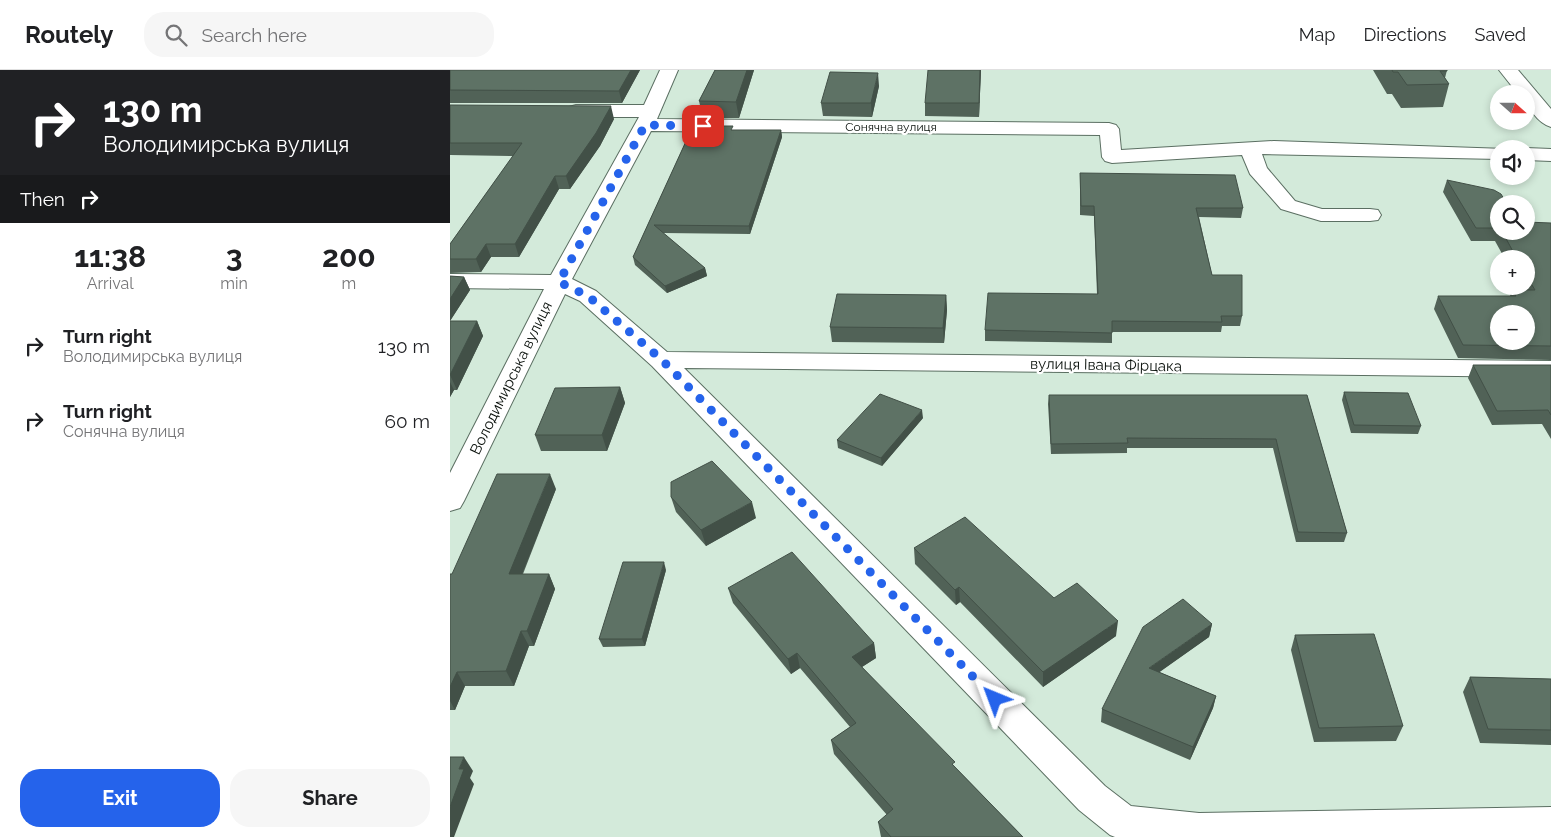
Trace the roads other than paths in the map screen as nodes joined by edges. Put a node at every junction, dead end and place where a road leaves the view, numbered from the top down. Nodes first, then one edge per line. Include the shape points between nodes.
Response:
1 (669, 70) edge
2 (1508, 70) edge
3 (556, 111) edge
4 (648, 118) junction
5 (1551, 121) edge
6 (1250, 149) junction
7 (1490, 153) edge
8 (1535, 154) edge
9 (1551, 155) edge
10 (1370, 216) dead end
11 (450, 282) edge
12 (559, 282) junction
13 (662, 360) junction
14 (1551, 369) edge
15 (450, 501) edge
16 (1551, 824) edge
17 (1368, 832) edge
18 (1199, 834) edge

1 - 4 street, Володимирська вулиця
2 - 5 street
3 - 4 street, Сонячна вулиця
4 - 6 street, Сонячна вулиця via 1108,129 1112,157
4 - 12 street, Володимирська вулиця
6 - 7 street via 1303,147
6 - 10 street via 1257,170 1288,205 1321,215
8 - 9 street
11 - 12 street
12 - 13 street via 588,296
12 - 15 street, Володимирська вулиця
13 - 14 street, вулиця Івана Фірцака
13 - 18 street via 1092,798 1123,823
16 - 17 street
17 - 18 street

